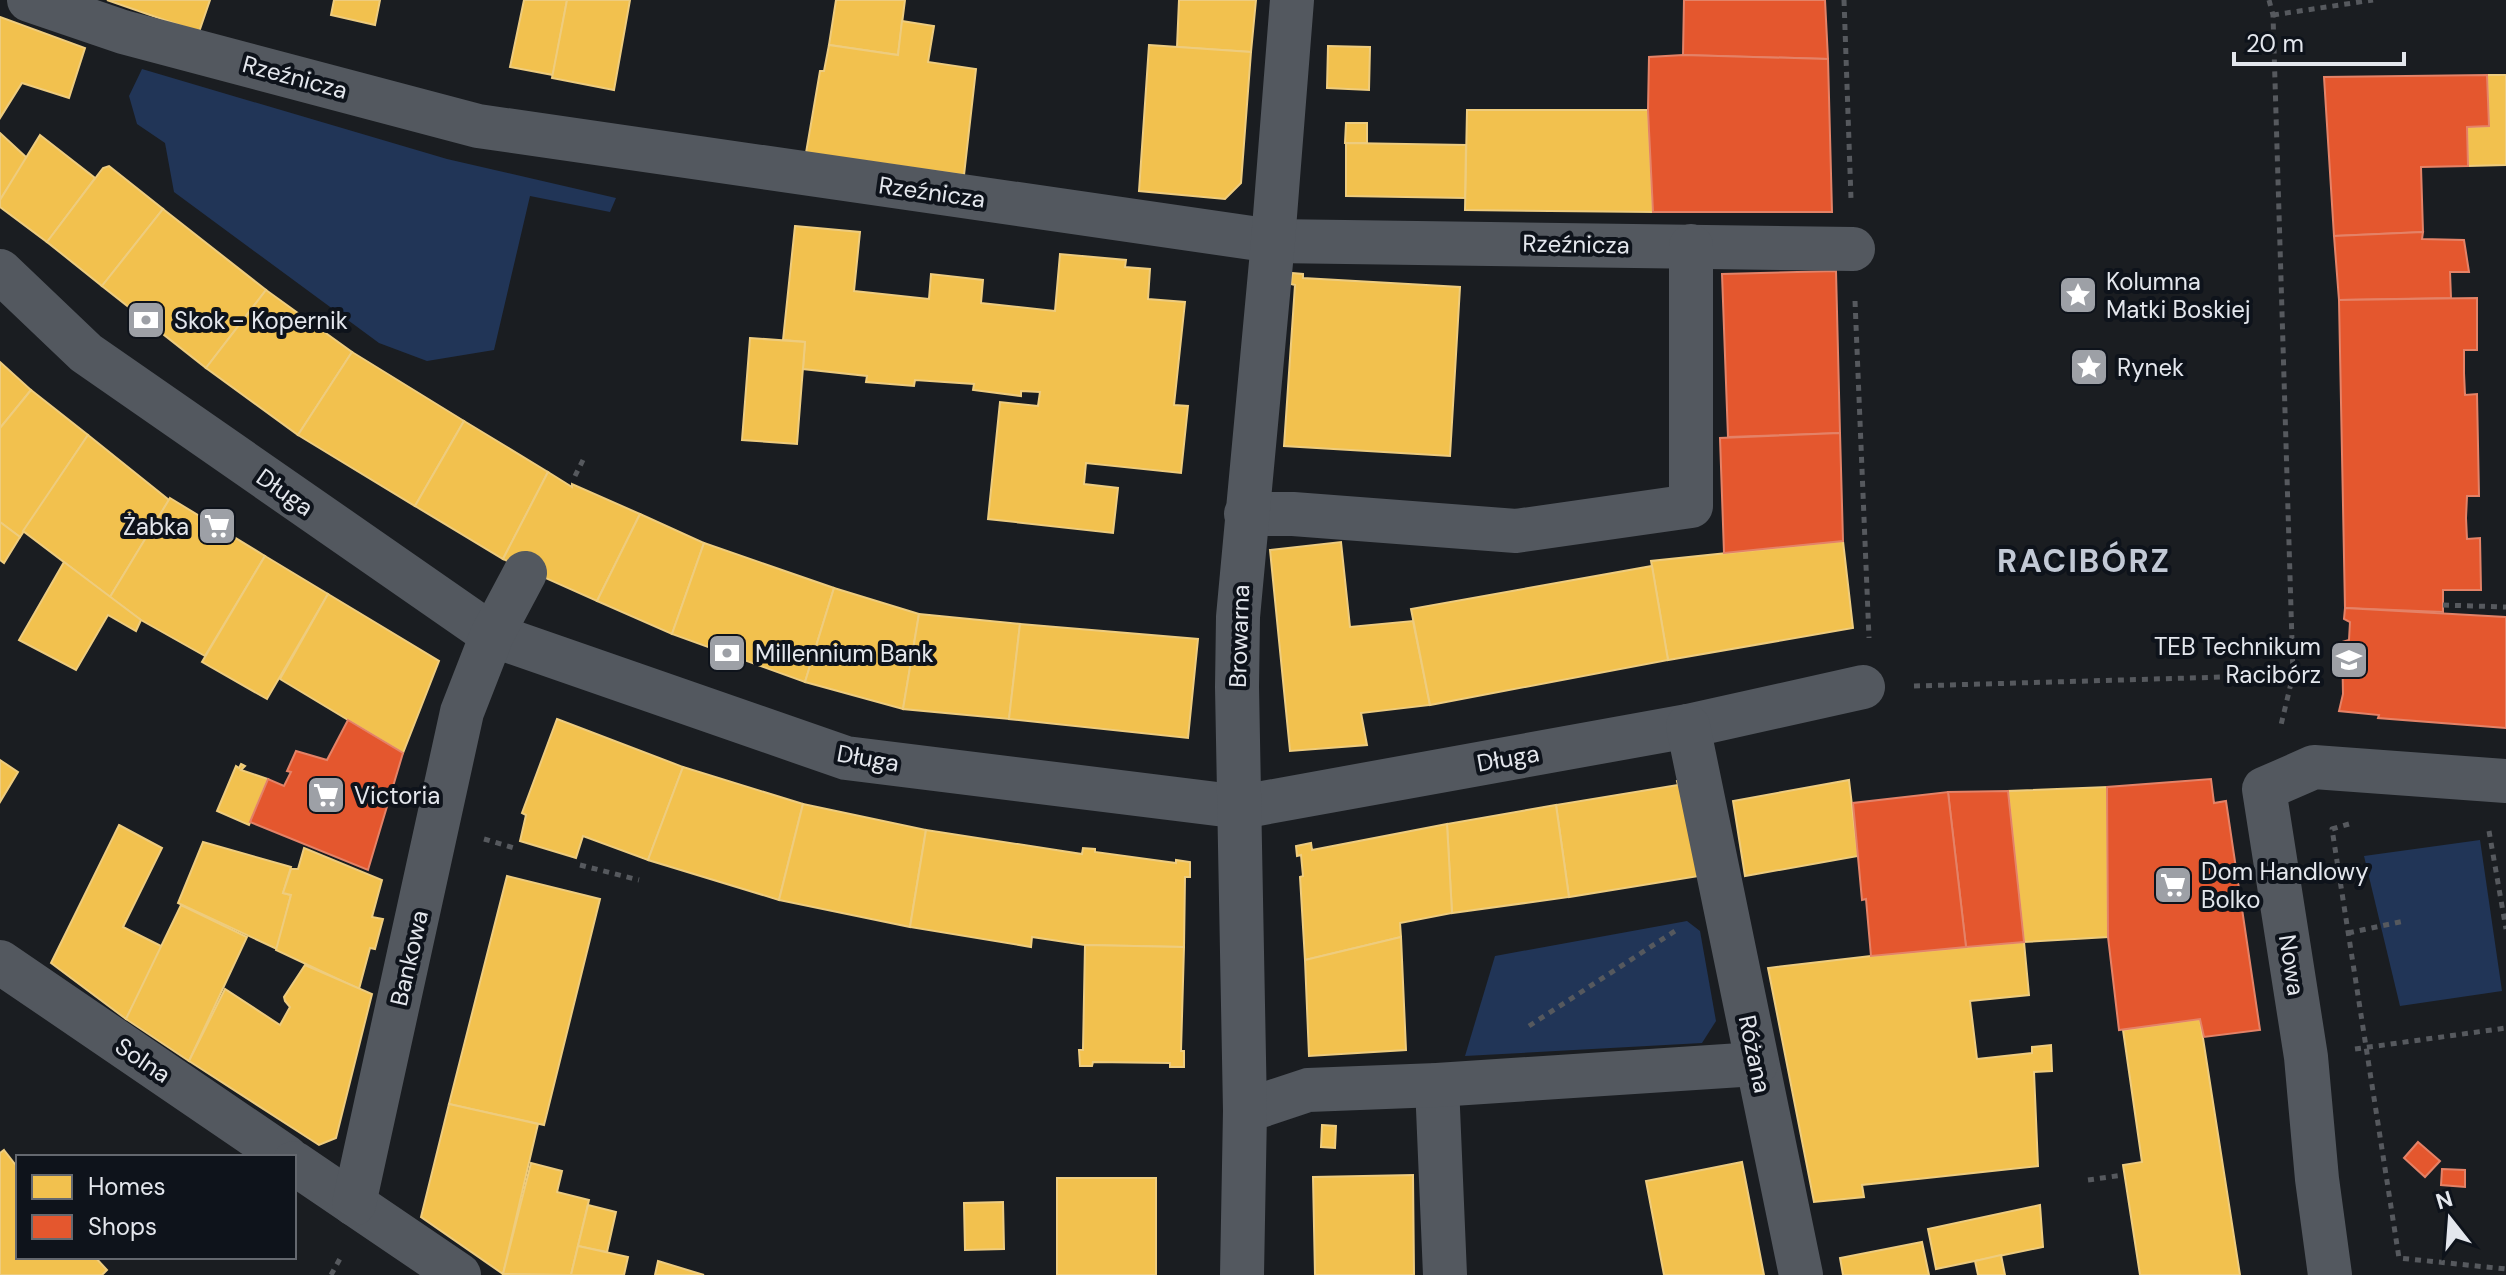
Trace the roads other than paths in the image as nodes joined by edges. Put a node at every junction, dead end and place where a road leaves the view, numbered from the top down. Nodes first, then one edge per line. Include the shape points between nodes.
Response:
1 (29, 0) edge
2 (1292, 0) edge
3 (1273, 241) junction
4 (1691, 246) junction
5 (1853, 249) road end
6 (0, 271) edge
7 (1246, 514) junction
8 (525, 573) dead end
9 (492, 635) junction
10 (1867, 687) road end
11 (1688, 726) junction
12 (2497, 799) edge
13 (1241, 807) junction
14 (0, 962) edge
15 (1756, 1064) junction
16 (1437, 1085) junction
17 (1245, 1111) junction
18 (283, 1155) edge
19 (296, 1164) edge
20 (354, 1204) junction
21 (459, 1275) edge
22 (1242, 1275) edge
23 (1445, 1275) edge
24 (1801, 1275) edge
25 (2330, 1275) edge

1 - 3 street, Rzeźnicza via 123,32 478,126
2 - 3 street, Browarna
3 - 4 street, Rzeźnicza
3 - 7 street, Browarna
4 - 5 street, Rzeźnicza
4 - 7 street via 1691,506 1516,531
6 - 9 street, Długa via 86,353
7 - 13 street, Browarna via 1238,617
8 - 9 street, Bankowa
9 - 13 street, Długa via 846,758
9 - 20 street, Bankowa via 462,712
10 - 11 street, Długa
11 - 13 street, Długa
11 - 15 street, Różana
12 - 25 street, Nowa via 2394,773 2314,767 2264,789 2306,1057
13 - 17 street, Browarna
14 - 18 street, Solna
15 - 16 street
15 - 24 street, Różana
16 - 17 street via 1308,1090
16 - 23 street
17 - 22 street, Browarna
19 - 20 street
20 - 21 street

